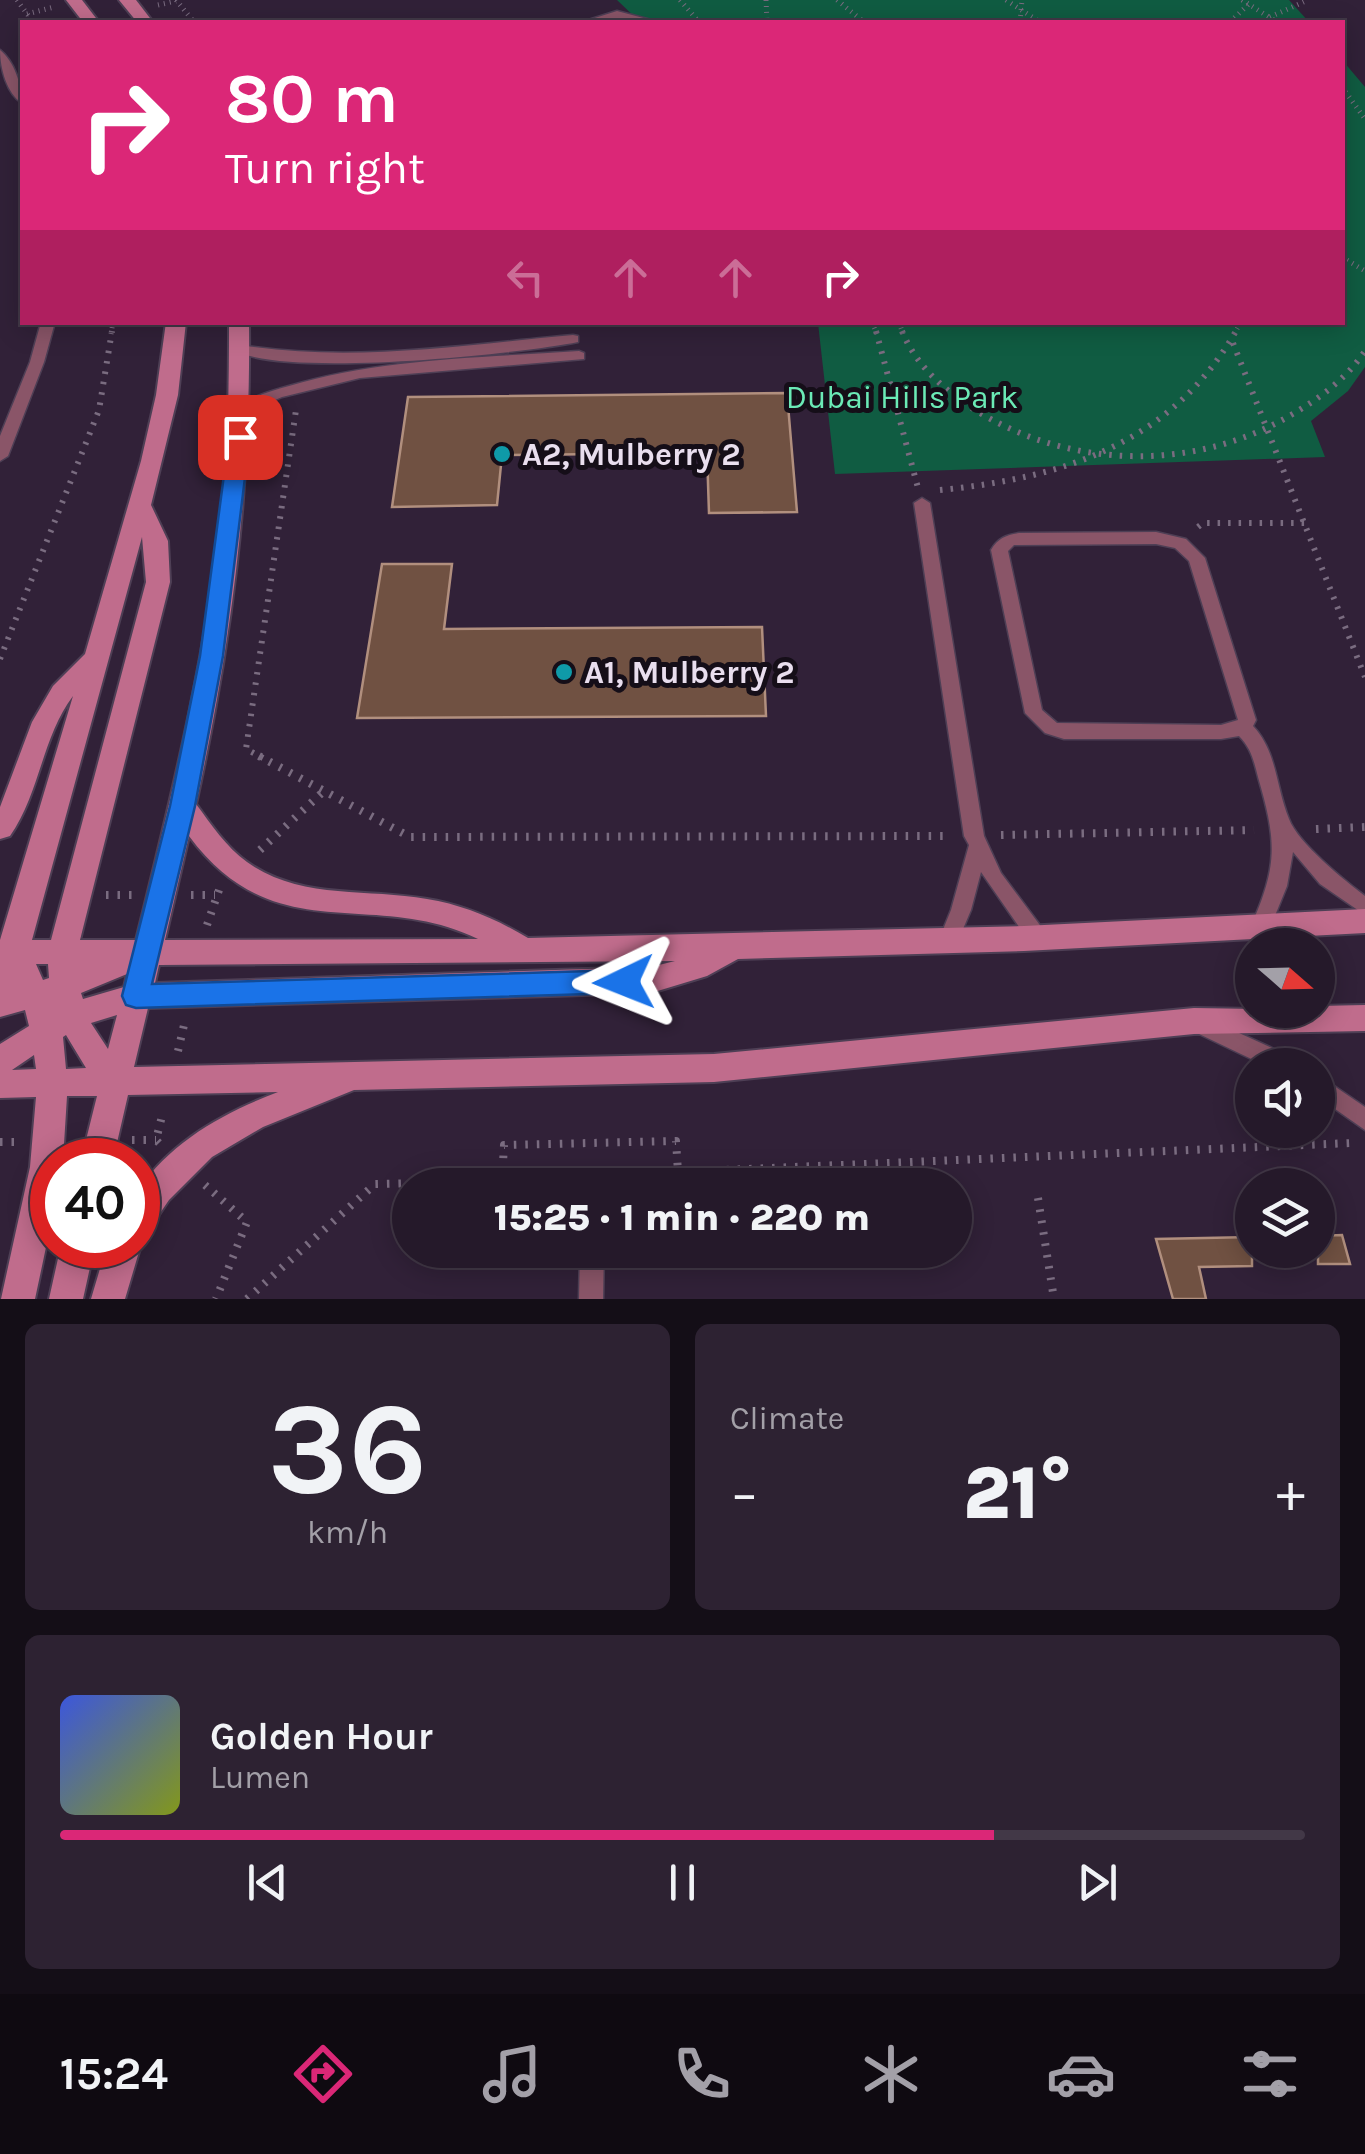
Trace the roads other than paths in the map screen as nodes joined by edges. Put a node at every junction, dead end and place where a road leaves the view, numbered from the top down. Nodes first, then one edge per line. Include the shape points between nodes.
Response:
1 (74, 0) edge
2 (128, 0) edge
3 (89, 20) edge
4 (143, 20) edge
5 (595, 20) edge
6 (639, 20) edge
7 (0, 54) edge
8 (20, 95) edge
9 (47, 325) edge
10 (176, 325) edge
11 (239, 325) edge
12 (573, 339) dead end
13 (240, 349) junction
14 (579, 356) dead end
15 (241, 410) junction
16 (0, 456) edge
17 (922, 504) road end
18 (140, 506) junction
19 (99, 656) junction
20 (1242, 728) junction
21 (182, 806) junction
22 (0, 828) edge
23 (1284, 829) junction
24 (976, 842) junction
25 (1365, 907) edge
26 (1365, 921) edge
27 (1260, 928) joint
28 (1235, 929) edge
29 (1038, 938) junction
30 (948, 942) junction
31 (734, 946) junction
32 (522, 950) junction
33 (8, 952) edge
34 (62, 952) junction
35 (146, 953) junction
36 (136, 996) junction
37 (0, 1003) edge
38 (54, 1006) junction
39 (1365, 1018) edge
40 (1194, 1022) junction
41 (1250, 1048) edge
42 (0, 1061) edge
43 (370, 1074) junction
44 (56, 1082) junction
45 (116, 1082) junction
46 (0, 1084) edge
47 (1335, 1098) edge
48 (1365, 1120) edge
49 (102, 1138) edge
50 (160, 1184) edge
51 (73, 1268) edge
52 (117, 1268) edge
53 (592, 1268) edge
54 (18, 1299) edge
55 (66, 1299) edge
56 (108, 1299) edge
57 (591, 1299) edge

1 - 3 street
2 - 4 street
5 - 6 lane via 617,14
7 - 8 lane
9 - 16 lane
10 - 18 street via 167,395
11 - 13 street
12 - 13 lane via 345,359
13 - 15 street
14 - 15 lane via 346,376 290,388
15 - 21 street via 225,571
17 - 24 lane
18 - 19 street
18 - 34 street via 156,541 158,582
19 - 22 street via 54,704 12,813
19 - 33 street
20 - 20 lane via 1051,728 1034,713 1002,544 1038,538 1180,543 1197,558 1247,710
20 - 23 lane via 1258,744
21 - 32 street via 220,855 256,882 301,898 450,915
21 - 35 street
23 - 25 lane via 1326,878
23 - 27 lane via 1279,880
24 - 29 lane via 1013,909
24 - 30 lane
26 - 27 street
28 - 29 street
29 - 30 street
30 - 31 street
31 - 32 street
31 - 36 street via 697,967 650,980
32 - 35 street
33 - 34 street
33 - 37 street
33 - 38 street
34 - 35 street
34 - 38 street
35 - 36 street
35 - 38 street
36 - 38 street
36 - 45 street
37 - 38 street
38 - 42 street
38 - 44 street
38 - 45 street
39 - 40 street
40 - 41 lane
40 - 43 street via 763,1065
43 - 45 street
43 - 50 street via 219,1131
44 - 45 street
44 - 46 street
44 - 54 street via 52,1142
45 - 49 street
47 - 48 lane
51 - 55 street
52 - 56 street
53 - 57 lane

